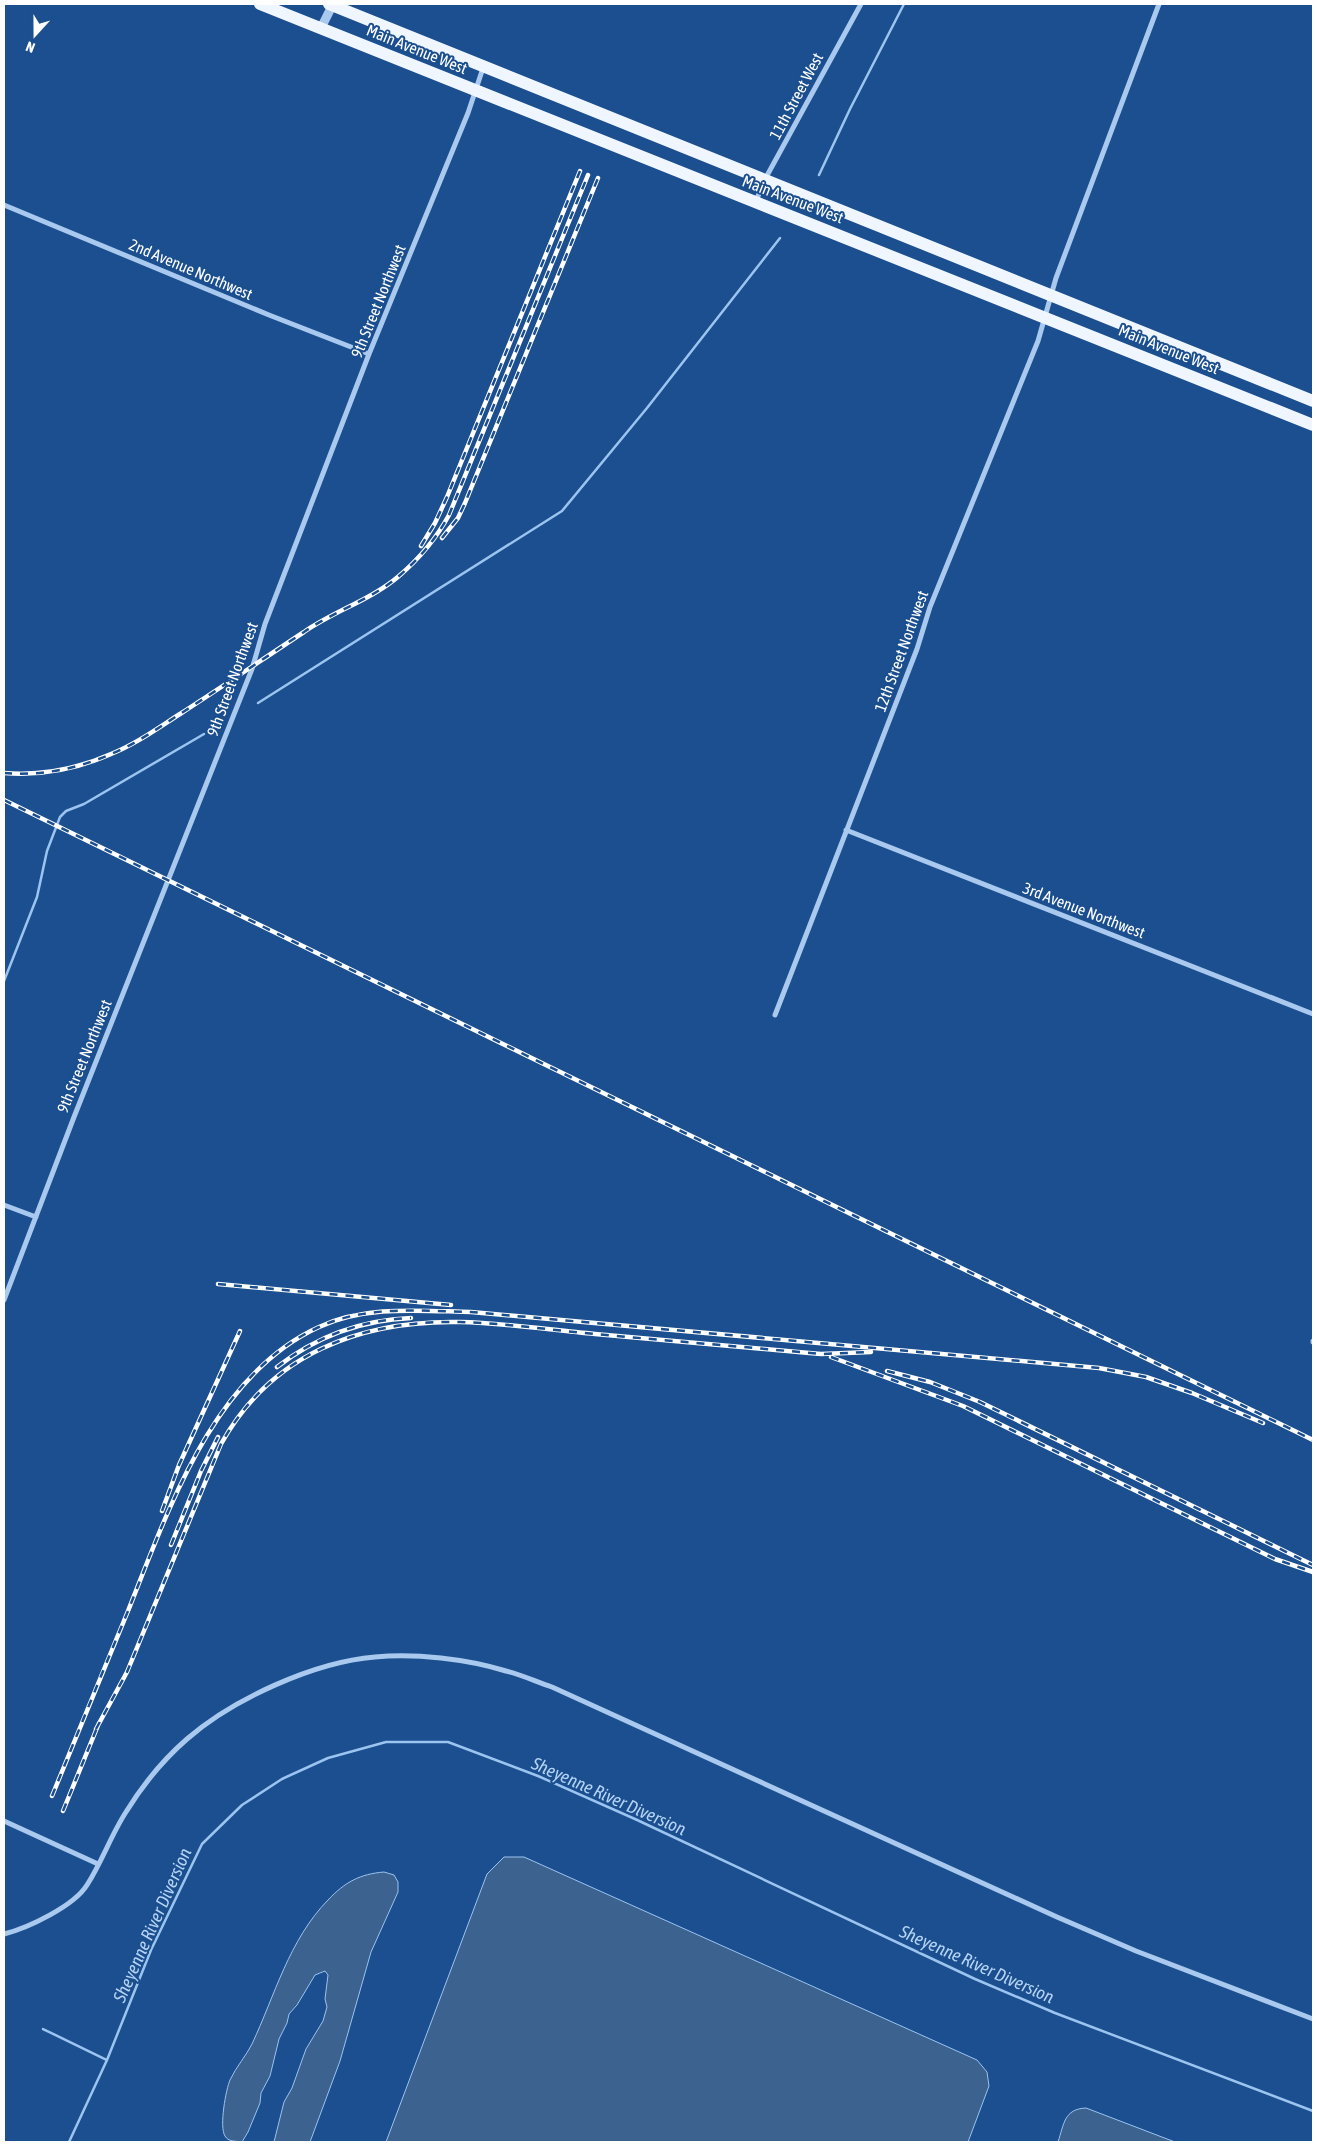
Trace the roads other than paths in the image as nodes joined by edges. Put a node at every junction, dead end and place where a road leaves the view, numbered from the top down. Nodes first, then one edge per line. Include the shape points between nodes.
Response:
1 (260, 4) edge
2 (331, 4) edge
3 (861, 4) edge
4 (1159, 4) edge
5 (322, 28) junction
6 (484, 68) junction
7 (476, 90) junction
8 (764, 181) junction
9 (756, 202) junction
10 (4, 205) edge
11 (1052, 296) junction
12 (1046, 317) junction
13 (369, 354) junction
14 (1313, 401) edge
15 (1313, 425) edge
16 (846, 830) junction
17 (1313, 1014) edge
18 (775, 1015) dead end
19 (4, 1205) edge
20 (36, 1217) junction
21 (4, 1300) edge
22 (4, 1821) edge
23 (98, 1864) junction
24 (4, 1934) edge
25 (1313, 2019) edge

1 - 5 main road, Main Avenue West
2 - 5 street
2 - 6 main road, Main Avenue West
3 - 8 street, 11th Street West
4 - 11 street, 12th Street Northwest
5 - 7 main road, Main Avenue West
6 - 7 street, 9th Street Northwest
6 - 8 main road, Main Avenue West
7 - 9 main road, Main Avenue West
7 - 13 street, 9th Street Northwest
8 - 9 street, 11th Street West
8 - 11 main road, Main Avenue West
9 - 12 main road, Main Avenue West
10 - 13 street, 2nd Avenue Northwest
11 - 12 street, 12th Street Northwest
11 - 14 main road, Main Avenue West
12 - 15 main road, Main Avenue West
12 - 16 street, 12th Street Northwest via 930,607 917,649
13 - 20 street, 9th Street Northwest via 265,624 252,668
16 - 17 street, 3rd Avenue Northwest
16 - 18 street, 12th Street Northwest
19 - 20 street
20 - 21 street, 9th Street Northwest
22 - 23 street
23 - 24 street via 86,1887 58,1911
23 - 25 street via 126,1812 154,1774 186,1739 229,1709 279,1684 326,1666 374,1657 461,1662 505,1671 552,1687 1057,1917

